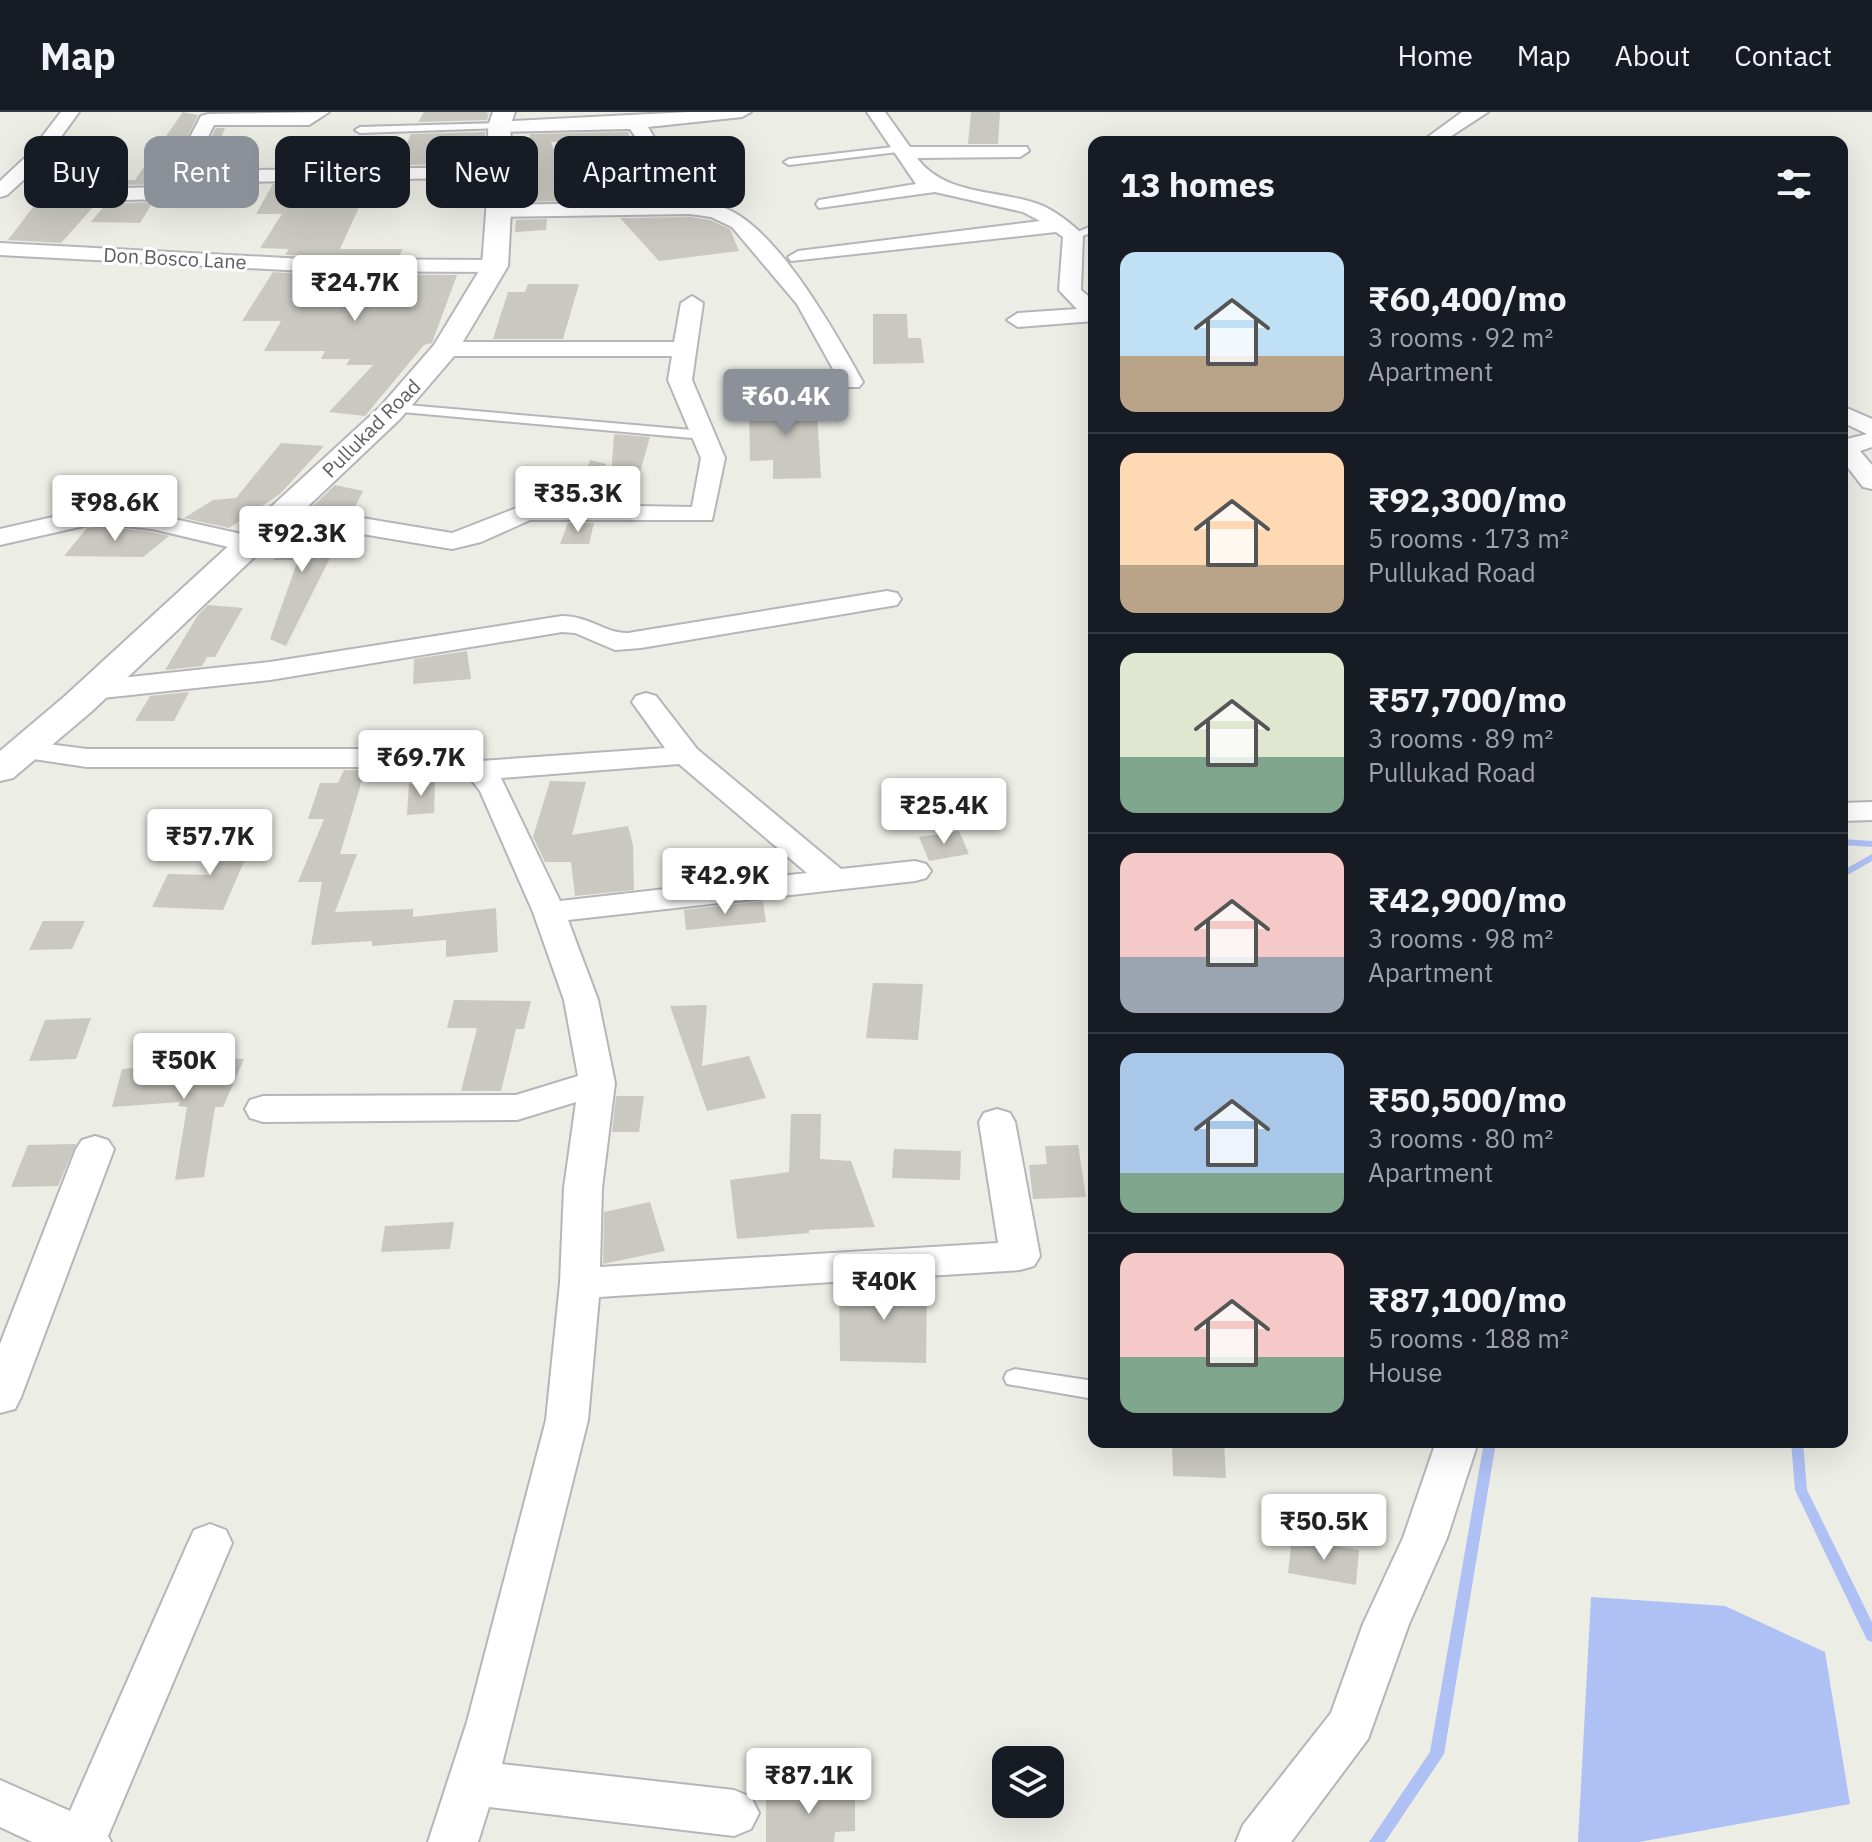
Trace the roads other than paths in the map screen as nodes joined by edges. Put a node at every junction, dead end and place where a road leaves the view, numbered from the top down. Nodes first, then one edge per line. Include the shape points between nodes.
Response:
1 (70, 112) edge
2 (320, 112) edge
3 (742, 112) edge
4 (876, 112) edge
5 (1479, 112) edge
6 (501, 119) edge
7 (636, 123) junction
8 (360, 130) dead end
9 (200, 136) edge
10 (1438, 136) edge
11 (904, 151) junction
12 (1020, 151) dead end
13 (789, 162) dead end
14 (426, 174) edge
15 (937, 186) junction
16 (0, 191) edge
17 (128, 194) edge
18 (826, 204) dead end
19 (498, 208) edge
20 (623, 209) junction
21 (498, 211) junction
22 (1088, 228) edge
23 (1067, 230) junction
24 (0, 249) edge
25 (798, 257) dead end
26 (495, 266) junction
27 (692, 303) dead end
28 (1088, 308) edge
29 (1088, 313) edge
30 (1018, 320) dead end
31 (445, 349) junction
32 (684, 349) junction
33 (851, 382) dead end
34 (395, 408) junction
35 (1848, 416) edge
36 (1872, 428) edge
37 (703, 435) junction
38 (1872, 440) edge
39 (1872, 482) edge
40 (284, 513) junction
41 (0, 537) edge
42 (250, 544) junction
43 (887, 599) dead end
44 (93, 690) junction
45 (646, 702) dead end
46 (686, 755) junction
47 (12, 760) edge
48 (480, 770) junction
49 (1872, 811) edge
50 (1848, 812) edge
51 (915, 871) dead end
52 (834, 880) junction
53 (549, 912) junction
54 (597, 1083) junction
55 (263, 1109) dead end
56 (997, 1122) dead end
57 (95, 1149) dead end
58 (580, 1283) junction
59 (1015, 1378) dead end
60 (1088, 1389) edge
61 (0, 1397) edge
62 (1454, 1448) edge
63 (210, 1543) dead end
64 (472, 1783) junction
65 (0, 1803) edge
66 (734, 1813) dead end
67 (84, 1841) edge
68 (453, 1842) edge
69 (1261, 1842) edge

1 - 16 street via 35,159
2 - 9 street via 309,119 208,120
3 - 7 street
4 - 11 street
5 - 10 street
6 - 7 street
6 - 8 lane
7 - 20 street via 646,139 617,178 626,194
11 - 12 street
11 - 13 lane
11 - 15 street via 922,179
14 - 17 street via 246,176 196,192
15 - 18 street
15 - 23 street via 1029,207
19 - 21 street, Pullukad Road
20 - 21 street
20 - 33 street via 706,209 739,223 807,302
21 - 26 street, Pullukad Road
22 - 23 lane
23 - 25 street
23 - 28 street via 1070,290
24 - 26 street, Don Bosco Lane via 304,265
26 - 31 street, Pullukad Road
27 - 32 street
29 - 30 street
31 - 32 street
31 - 34 street, Pullukad Road
32 - 37 street via 680,380
34 - 37 lane
34 - 40 street, Pullukad Road
35 - 36 street
37 - 40 street via 713,458 703,515 527,512 469,540 452,541
38 - 39 street via 1848,451
40 - 42 street, Pullukad Road
41 - 42 street via 42,531 81,517 111,516
42 - 44 street, Pullukad Road
43 - 44 street via 641,640 619,642 588,625 562,624 270,671
44 - 47 street, Pullukad Road
45 - 46 street
46 - 48 street
46 - 52 street
47 - 48 street via 394,758
48 - 53 street via 495,791
49 - 50 street
51 - 52 street
52 - 53 street
53 - 54 street via 581,1000
54 - 55 street via 517,1107
54 - 58 street via 583,1188
56 - 58 street via 1020,1256
57 - 61 street
58 - 64 street via 567,1420
59 - 60 lane
62 - 69 street via 1425,1538 1386,1624 1351,1724
63 - 67 street
64 - 66 street
64 - 68 street
65 - 67 street

